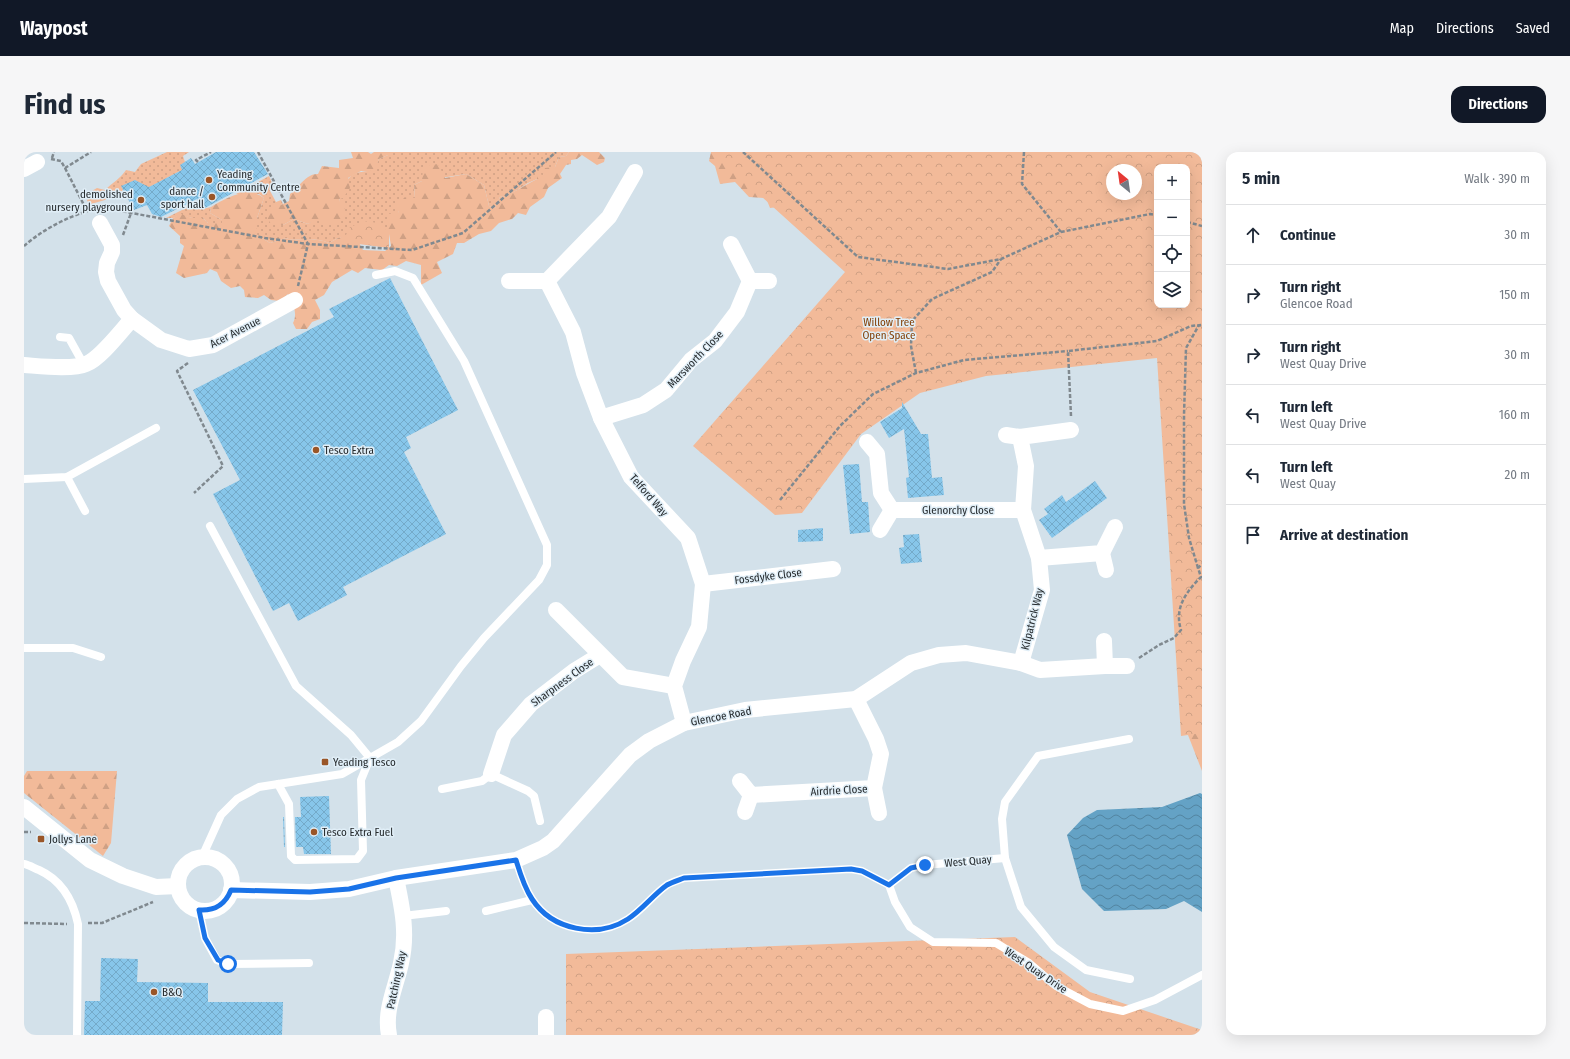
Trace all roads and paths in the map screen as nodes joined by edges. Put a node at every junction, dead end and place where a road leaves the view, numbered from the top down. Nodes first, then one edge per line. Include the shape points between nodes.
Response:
1 (54, 152) edge
2 (91, 152) edge
3 (211, 152) edge
4 (258, 152) edge
5 (556, 152) edge
6 (744, 152) edge
7 (1024, 152) edge
8 (198, 162) dead end
9 (38, 163) edge
10 (65, 168) junction
11 (635, 172) dead end
12 (87, 211) junction
13 (99, 213) junction
14 (1154, 215) edge
15 (1190, 223) edge
16 (1202, 226) edge
17 (1061, 232) junction
18 (308, 244) junction
19 (731, 244) dead end
20 (24, 246) edge
21 (1001, 259) junction
22 (376, 275) dead end
23 (509, 281) dead end
24 (547, 281) junction
25 (750, 281) junction
26 (769, 281) dead end
27 (295, 300) joint
28 (132, 319) junction
29 (1201, 325) edge
30 (60, 337) dead end
31 (1068, 350) junction
32 (189, 362) dead end
33 (24, 365) edge
34 (84, 365) junction
35 (916, 373) junction
36 (601, 418) junction
37 (156, 428) dead end
38 (1071, 430) joint
39 (867, 442) dead end
40 (68, 477) junction
41 (24, 479) edge
42 (194, 493) dead end
43 (780, 500) dead end
44 (892, 510) junction
45 (1023, 510) junction
46 (85, 511) dead end
47 (210, 526) dead end
48 (1115, 527) dead end
49 (880, 530) dead end
50 (1102, 553) junction
51 (1039, 558) junction
52 (1202, 564) edge
53 (833, 568) dead end
54 (1198, 568) junction
55 (1106, 570) dead end
56 (703, 584) junction
57 (556, 610) dead end
58 (1104, 641) dead end
59 (24, 648) edge
60 (600, 655) junction
61 (101, 657) dead end
62 (1021, 663) junction
63 (1105, 666) junction
64 (1127, 666) joint
65 (674, 686) junction
66 (856, 700) junction
67 (684, 723) junction
68 (1129, 739) dead end
69 (370, 758) junction
70 (491, 774) junction
71 (740, 781) dead end
72 (278, 784) junction
73 (874, 788) junction
74 (442, 789) dead end
75 (751, 795) junction
76 (24, 807) edge
77 (745, 812) dead end
78 (879, 813) dead end
79 (540, 821) dead end
80 (202, 857) junction
81 (1005, 858) junction
82 (516, 860) junction
83 (24, 864) edge
84 (396, 878) junction
85 (889, 885) junction
86 (178, 886) junction
87 (231, 890) junction
88 (532, 900) junction
89 (154, 901) dead end
90 (199, 910) junction
91 (446, 911) dead end
92 (486, 911) dead end
93 (403, 916) junction
94 (24, 923) edge
95 (78, 924) junction
96 (309, 963) dead end
97 (1202, 975) edge
98 (1130, 979) dead end
99 (546, 1017) dead end
100 (77, 1035) edge
101 (389, 1035) edge
102 (546, 1035) edge

1 - 9 path
2 - 10 path
3 - 8 path via 196,160
4 - 18 path
5 - 18 path via 463,233 412,250
6 - 21 path via 858,257 948,269
7 - 17 path via 1022,184
9 - 10 path via 61,161
10 - 12 path
11 - 24 street via 608,217
12 - 13 path
12 - 20 path via 36,235
13 - 18 path
13 - 28 street, Acer Avenue via 112,245 107,263 108,281
14 - 17 path
15 - 16 path
17 - 21 path
18 - 27 path
19 - 25 street
21 - 35 path via 992,272 932,299 912,321 911,346
22 - 69 lane via 395,271 413,278 464,361 547,545 547,565 539,580 461,666 421,721 398,742
23 - 24 street
24 - 36 street, Telford Way via 573,332 584,373
25 - 26 street
25 - 36 street, Marsworth Close via 737,312 715,341 691,360 666,390 643,405
27 - 28 street, Acer Avenue via 212,345 189,349 161,340
28 - 34 street via 93,360
29 - 31 path via 1191,326 1157,341
29 - 54 path via 1186,348 1184,415 1184,504 1189,538
30 - 34 lane via 69,338
31 - 35 path via 964,360
31 - 38 path
32 - 42 path via 177,371 223,466
33 - 34 street
35 - 43 path via 873,394 840,426
36 - 56 street, Telford Way via 631,477 688,538
37 - 40 lane
38 - 45 street, Kilpatrick Way via 1013,436 1026,466
39 - 44 street via 877,454 881,493
40 - 41 lane
40 - 46 lane
44 - 45 street, Glenorchy Close
44 - 49 street
45 - 51 street, Kilpatrick Way
47 - 69 lane via 296,686 351,735
48 - 50 street
50 - 51 street
50 - 55 street
51 - 62 street, Kilpatrick Way via 1042,590
52 - 54 path
53 - 56 street, Fossdyke Close
54 - 64 path via 1201,577 1186,592 1181,606 1178,619 1181,630 1174,638
56 - 65 street, Telford Way via 699,627
57 - 60 street
58 - 63 street
59 - 61 lane via 73,648
60 - 65 street via 624,677
60 - 70 street, Sharpness Close via 574,671 531,704 504,735
62 - 63 street, Glencoe Road via 1040,670
62 - 66 street, Glencoe Road via 966,653 939,655 911,662
63 - 64 street, Glencoe Road
65 - 67 street
66 - 67 street, Glencoe Road via 745,710
66 - 73 street, Airdrie Close via 881,754
67 - 82 street, Glencoe Road via 649,741 630,755 553,841
68 - 81 lane via 1038,756 1005,802 1002,819
69 - 72 lane via 342,774
69 - 72 lane via 361,780 363,851 357,859 296,860 291,856 289,804
70 - 74 lane via 482,781
70 - 79 lane via 534,796
71 - 75 street
72 - 80 lane via 259,787 237,800 221,815
73 - 75 street, Airdrie Close
73 - 78 street
75 - 77 street
76 - 86 street via 90,860 123,876 156,887
80 - 86 street via 190,862 183,869
80 - 87 street via 212,858 227,868 232,881
81 - 85 lane, West Quay via 911,868
81 - 98 lane via 1022,907 1054,948 1086,970
82 - 84 street, Glencoe Road
82 - 88 lane via 524,886
83 - 95 lane via 46,873 62,887 75,910
84 - 87 street, Glencoe Road via 349,889 310,892
84 - 93 street, Patching Way
85 - 88 lane via 862,871 851,869 684,878 668,884 628,919 607,929 578,930 548,918
85 - 97 lane, West Quay Drive via 895,902 910,927 933,942 996,943 1029,962 1056,986 1090,1004 1123,1011 1155,1000
86 - 90 street via 190,907
87 - 90 street via 228,899 221,906 208,911
88 - 92 lane
89 - 95 path via 102,923
90 - 96 lane via 205,938 218,960 228,964
91 - 93 lane
93 - 101 street, Patching Way via 405,924 402,962 390,1002 387,1026
94 - 95 path
95 - 100 lane
99 - 102 street

